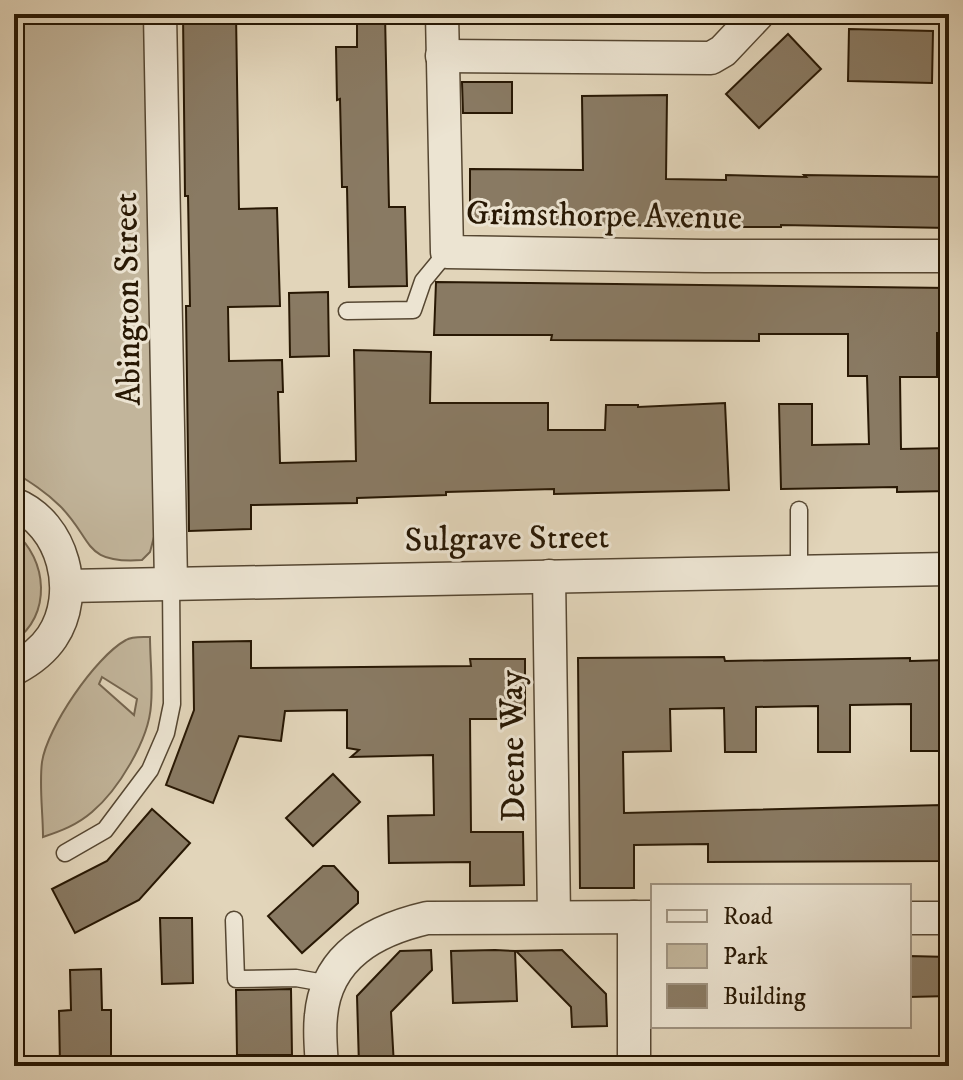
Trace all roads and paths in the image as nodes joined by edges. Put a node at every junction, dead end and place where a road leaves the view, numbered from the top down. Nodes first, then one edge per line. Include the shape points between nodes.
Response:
1 (160, 14) edge
2 (442, 14) edge
3 (758, 14) edge
4 (442, 56) junction
5 (447, 252) junction
6 (949, 256) edge
7 (347, 311) dead end
8 (14, 504) edge
9 (799, 510) dead end
10 (949, 569) edge
11 (799, 571) junction
12 (549, 576) junction
13 (171, 583) junction
14 (67, 586) junction
15 (14, 669) edge
16 (65, 853) dead end
17 (554, 916) junction
18 (644, 917) edge
19 (911, 918) edge
20 (949, 918) edge
21 (234, 920) dead end
22 (330, 984) junction
23 (322, 1066) edge
24 (634, 1066) edge

1 - 13 street, Abington Street
2 - 4 street, Grimsthorpe Avenue
3 - 4 street via 711,58
4 - 5 street, Grimsthorpe Avenue
5 - 6 street, Grimsthorpe Avenue
5 - 7 lane via 423,281 413,310
8 - 14 street via 45,526 60,552
9 - 11 lane
10 - 11 street, Sulgrave Street
11 - 12 street, Sulgrave Street
12 - 13 street, Sulgrave Street
12 - 17 street, Deene Way
13 - 14 street, Sulgrave Street
13 - 16 lane via 172,704 166,733 150,770 105,830
14 - 15 street via 53,636 34,658
17 - 18 street
17 - 22 street via 427,918 395,925 357,948
18 - 24 street
19 - 20 street
21 - 22 lane via 236,979 296,978
22 - 23 street via 321,1015

